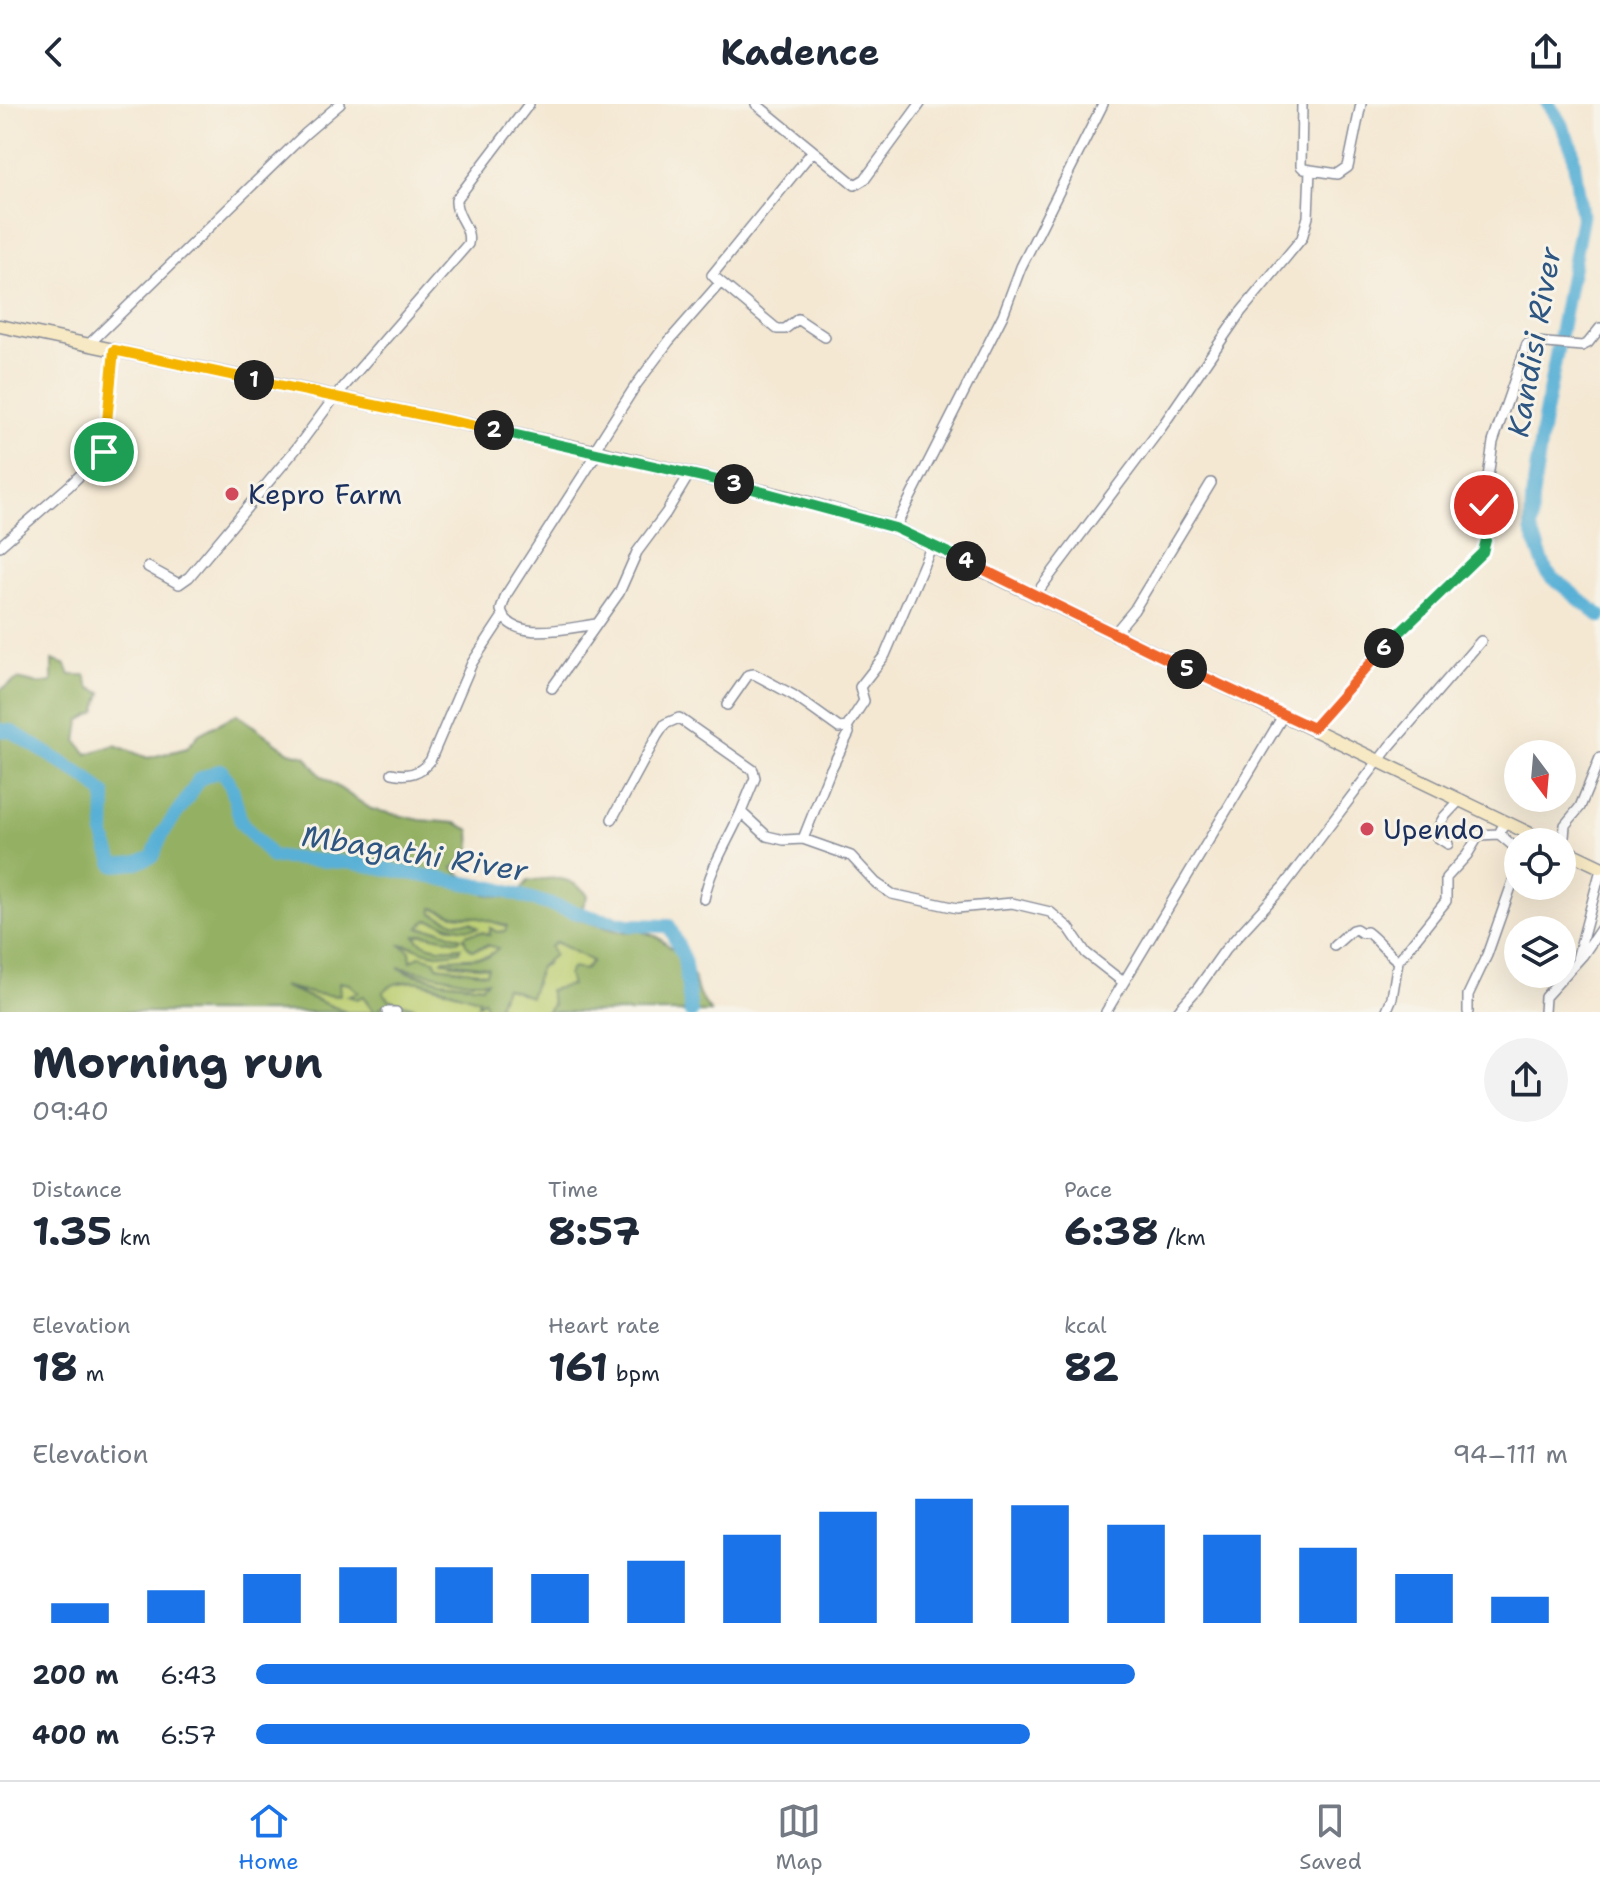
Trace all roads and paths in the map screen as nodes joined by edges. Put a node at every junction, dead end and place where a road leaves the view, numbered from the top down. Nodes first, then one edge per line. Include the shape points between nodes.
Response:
1 (340, 104) edge
2 (529, 104) edge
3 (756, 104) edge
4 (920, 104) edge
5 (1103, 104) edge
6 (1302, 104) edge
7 (1361, 104) edge
8 (812, 152) junction
9 (1310, 170) junction
10 (712, 275) junction
11 (0, 326) edge
12 (1600, 328) edge
13 (825, 337) dead end
14 (88, 345) junction
15 (114, 350) junction
16 (334, 398) junction
17 (596, 452) junction
18 (690, 473) junction
19 (1211, 483) dead end
20 (895, 528) junction
21 (932, 545) junction
22 (0, 546) edge
23 (148, 567) dead end
24 (1036, 594) junction
25 (503, 616) junction
26 (597, 624) junction
27 (1113, 635) junction
28 (1481, 641) dead end
29 (552, 688) dead end
30 (727, 705) dead end
31 (1284, 714) junction
32 (847, 727) junction
33 (1313, 728) junction
34 (1600, 758) edge
35 (1380, 761) junction
36 (392, 773) dead end
37 (1459, 801) junction
38 (741, 812) junction
39 (612, 819) dead end
40 (1502, 828) junction
41 (1565, 828) edge
42 (1504, 831) edge
43 (803, 839) junction
44 (1448, 844) dead end
45 (1576, 855) edge
46 (1600, 867) edge
47 (1600, 873) edge
48 (704, 899) dead end
49 (1506, 900) edge
50 (1600, 930) edge
51 (1334, 946) dead end
52 (1576, 959) edge
53 (1398, 961) junction
54 (1576, 962) edge
55 (1123, 982) junction
56 (1553, 988) edge
57 (387, 1012) edge
58 (396, 1012) edge
59 (1105, 1012) edge
60 (1177, 1012) edge
61 (1386, 1012) edge
62 (1468, 1012) edge
63 (1544, 1012) edge

1 - 14 street
2 - 16 street via 456,200 457,213 468,228 468,244
3 - 8 street
4 - 8 street via 859,185
5 - 20 street
6 - 9 street via 1300,160
7 - 9 street via 1348,167 1338,174
8 - 10 street
9 - 24 street via 1302,238 1240,313
10 - 13 street via 777,329 802,319
10 - 17 street via 720,283 636,385
11 - 14 street
12 - 33 street via 1582,346 1527,344 1493,442 1483,552 1387,645
14 - 15 street
15 - 16 street
15 - 22 street via 104,452
16 - 17 street
16 - 23 street via 182,584
17 - 18 street
17 - 25 street via 502,602
18 - 20 street
18 - 26 street
19 - 27 street via 1134,610
20 - 21 street
21 - 24 street
21 - 32 street via 885,655 860,687 864,701
24 - 27 street
25 - 26 street via 529,631
25 - 36 street via 472,663 430,761 410,774
26 - 29 street
27 - 31 street
28 - 35 street
30 - 32 street via 752,674 839,728
31 - 33 street
31 - 55 street
32 - 43 street via 849,733
33 - 35 street
34 - 41 street via 1580,807
35 - 37 street
35 - 60 street
37 - 40 street
37 - 44 street via 1435,833
38 - 39 street via 755,778 753,770 679,718 665,724 657,736
38 - 43 street via 767,836
38 - 48 street via 709,876
40 - 42 street
40 - 53 street via 1479,835 1446,878 1446,901
43 - 55 street via 851,856 892,894 957,908 1012,903 1050,912 1086,953
45 - 46 street
47 - 52 street
49 - 62 street via 1468,995
50 - 54 street
51 - 53 street via 1356,929 1378,939
53 - 61 street
55 - 59 street
56 - 63 street via 1545,997
57 - 58 street

